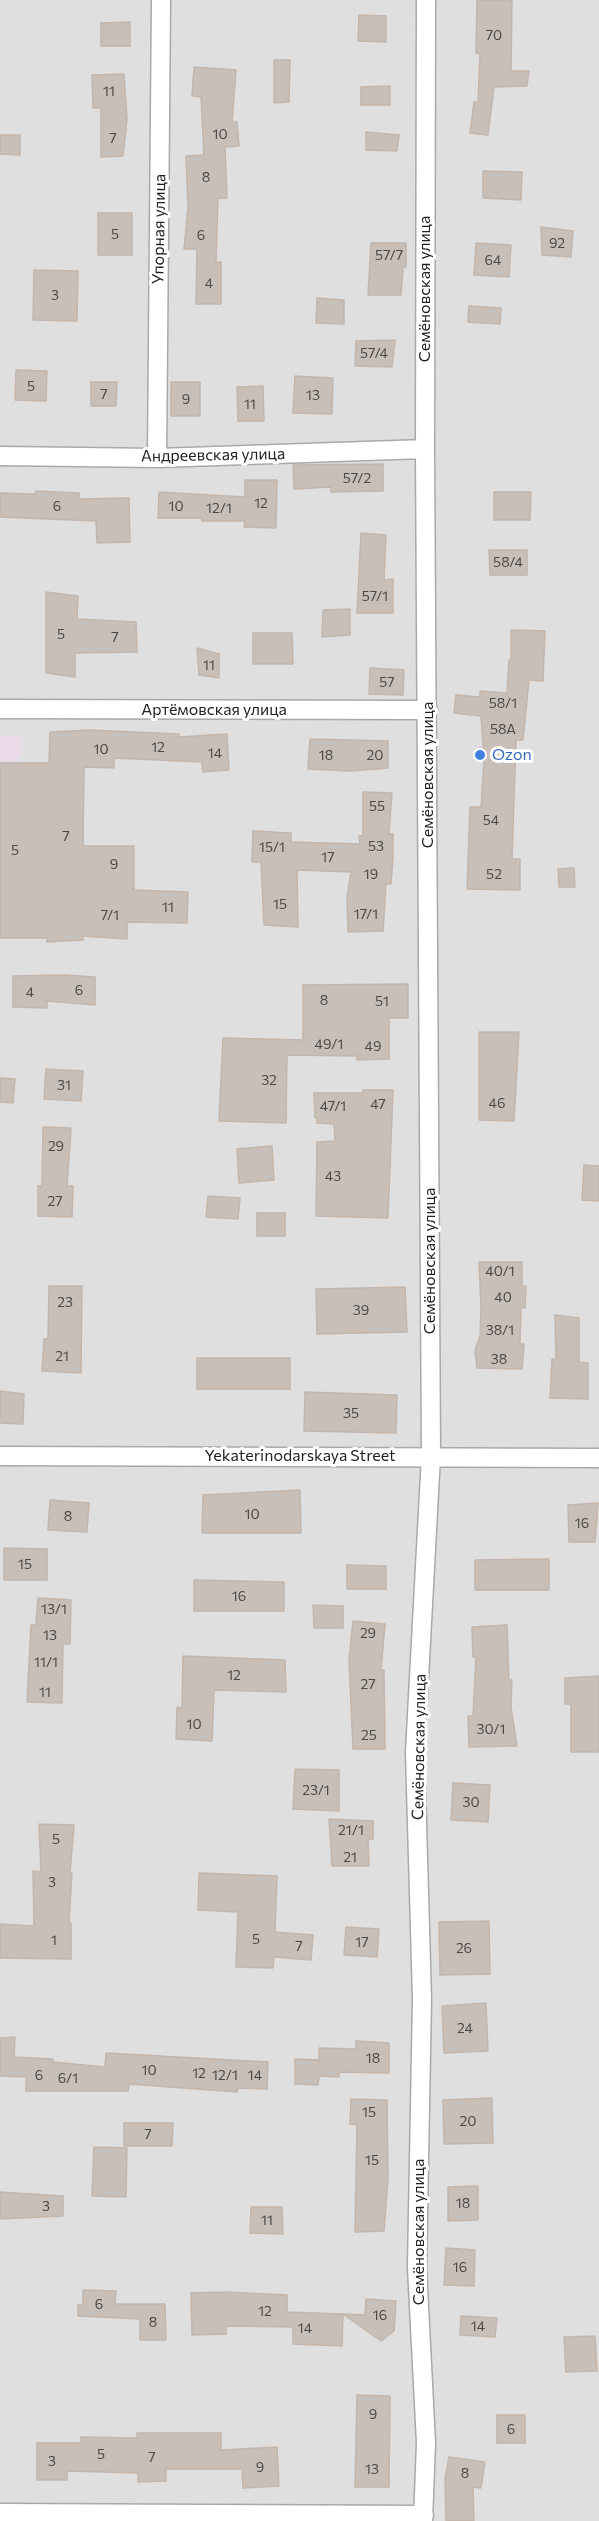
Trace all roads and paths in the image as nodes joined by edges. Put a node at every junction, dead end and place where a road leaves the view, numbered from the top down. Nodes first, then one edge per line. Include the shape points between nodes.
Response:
1 (161, 0) edge
2 (426, 0) edge
3 (425, 449) junction
4 (0, 456) edge
5 (157, 458) junction
6 (0, 709) edge
7 (428, 710) junction
8 (0, 1456) edge
9 (431, 1456) junction
10 (599, 1458) edge
11 (0, 2513) edge
12 (424, 2518) edge

1 - 5 street, Упорная улица
2 - 3 street, Семёновская улица
3 - 5 street, Андреевская улица
3 - 7 street, Семёновская улица
4 - 5 street, Андреевская улица
6 - 7 street, Артёмовская улица
7 - 9 street, Семёновская улица
8 - 9 street, Yekaterinodarskaya Street
9 - 10 street, Yekaterinodarskaya Street
9 - 12 street, Семёновская улица via 415,1752 422,1999 417,2268 426,2443
11 - 12 street

